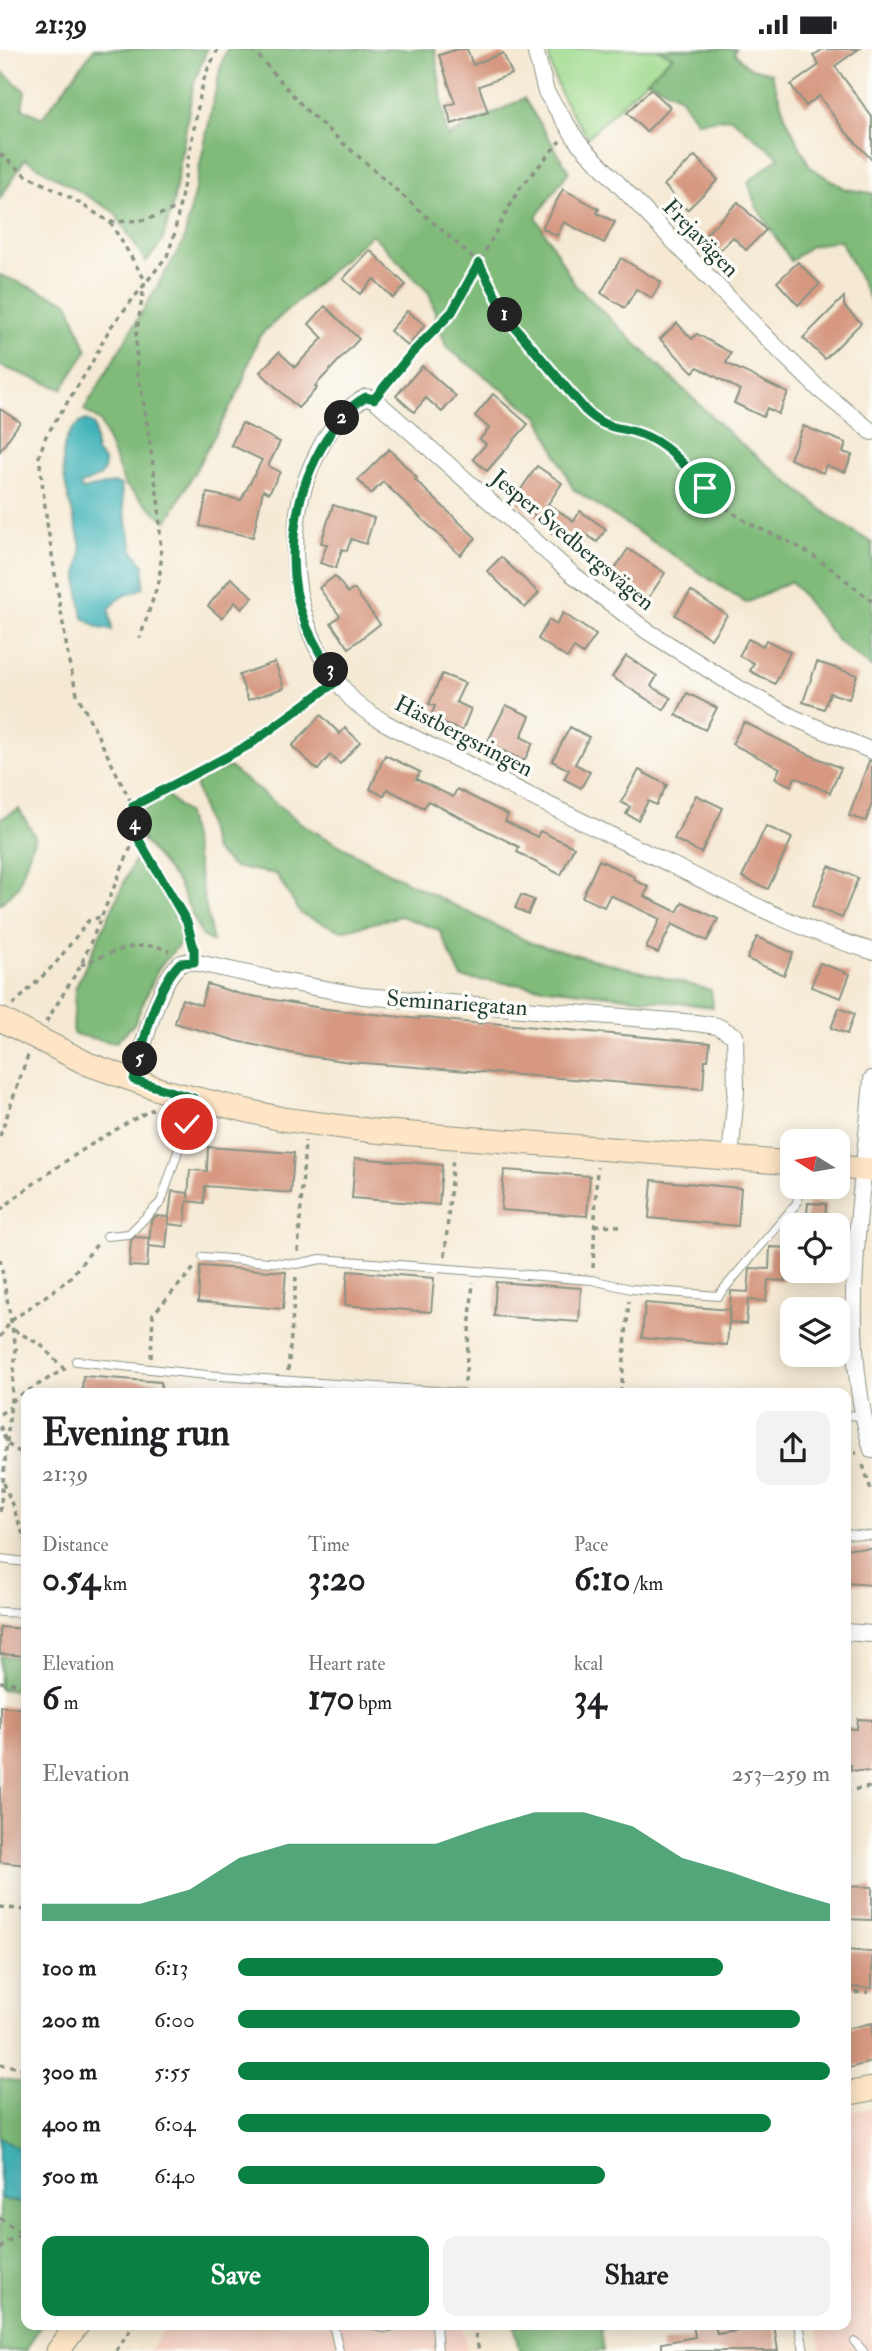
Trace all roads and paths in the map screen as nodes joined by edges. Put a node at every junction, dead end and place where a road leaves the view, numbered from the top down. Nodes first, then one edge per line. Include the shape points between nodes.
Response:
1 (218, 49) edge
2 (252, 49) edge
3 (535, 49) edge
4 (570, 129) junction
5 (0, 154) edge
6 (179, 207) junction
7 (110, 222) junction
8 (479, 263) junction
9 (145, 280) junction
10 (373, 399) junction
11 (872, 432) edge
12 (872, 601) edge
13 (140, 638) dead end
14 (337, 681) junction
15 (872, 751) edge
16 (133, 806) junction
17 (136, 835) junction
18 (103, 916) junction
19 (872, 951) edge
20 (194, 962) junction
21 (81, 965) junction
22 (5, 1013) edge
23 (44, 1025) dead end
24 (28, 1055) dead end
25 (872, 1079) edge
26 (134, 1080) junction
27 (164, 1091) junction
28 (193, 1098) junction
29 (0, 1136) edge
30 (453, 1150) dead end
31 (730, 1160) junction
32 (597, 1161) dead end
33 (780, 1162) edge
34 (850, 1168) edge
35 (868, 1170) edge
36 (798, 1199) edge
37 (0, 1210) edge
38 (594, 1225) junction
39 (621, 1226) dead end
40 (107, 1236) joint
41 (203, 1257) joint
42 (0, 1259) edge
43 (443, 1270) junction
44 (474, 1272) junction
45 (592, 1280) junction
46 (631, 1289) junction
47 (11, 1321) junction
48 (12, 1329) junction
49 (0, 1337) edge
50 (76, 1361) joint
51 (64, 1369) junction
52 (150, 1369) junction
53 (33, 1388) edge
54 (398, 1388) edge
55 (463, 1388) edge
56 (621, 1388) edge
57 (21, 1395) edge
58 (11, 1401) junction
59 (10, 1407) junction
60 (0, 1414) edge
61 (851, 1415) edge
62 (863, 1416) junction
63 (0, 1426) edge
64 (7, 1444) junction
65 (866, 1452) edge
66 (21, 1453) edge
67 (3, 1481) junction
68 (0, 1512) edge
69 (21, 1529) edge
70 (851, 1534) edge
71 (872, 1536) edge
72 (0, 1559) edge
73 (21, 1561) edge
74 (0, 1612) edge
75 (21, 1613) edge
76 (851, 1632) edge
77 (872, 1634) edge
78 (0, 1682) edge
79 (21, 1684) edge
80 (872, 1787) edge
81 (851, 1790) edge
82 (0, 1907) edge
83 (21, 1909) edge
84 (868, 1992) dead end
85 (851, 1993) edge
86 (0, 2063) edge
87 (21, 2068) edge
88 (872, 2089) edge
89 (851, 2093) edge
90 (0, 2218) edge
91 (21, 2230) edge
92 (21, 2234) edge
93 (0, 2249) edge
94 (74, 2330) edge
95 (130, 2330) edge
96 (334, 2330) edge
97 (436, 2330) edge
98 (474, 2330) edge
99 (800, 2330) edge
100 (855, 2342) dead end
101 (58, 2351) edge
102 (117, 2351) edge
103 (339, 2351) edge
104 (438, 2351) edge
105 (479, 2351) edge
106 (804, 2351) edge
107 (863, 2351) edge

1 - 6 path via 205,75
2 - 8 path via 308,112
3 - 4 street, Frejavägen via 546,92
4 - 8 path via 518,191
4 - 11 street, Frejavägen via 612,179 770,341
5 - 7 path
6 - 7 path via 146,221
6 - 9 path via 167,256
7 - 9 path
8 - 10 path via 452,312
8 - 12 path via 508,319 597,421 647,436 661,445 733,513 812,555
9 - 13 path via 136,336 137,372 159,507 161,561
9 - 16 path via 110,328 46,436 40,456 77,694
10 - 14 street, Hästbergsringen via 358,401 347,412 313,460 299,502 294,567 298,595 317,649
10 - 15 street, Jesper Svedbergsvägen via 571,573 647,631 792,717
14 - 16 path via 249,745
14 - 19 street, Hästbergsringen via 366,711 499,780 749,903 811,931
16 - 17 path
17 - 18 path
17 - 20 path via 187,922
18 - 21 path
18 - 22 path via 88,921 55,964
20 - 21 path via 161,947 126,947
20 - 26 street via 180,963 166,984
20 - 31 street, Seminariegatan via 363,996 717,1026 732,1032 737,1045
21 - 23 path
22 - 26 street via 88,1064
24 - 29 path
25 - 35 street
26 - 27 street
27 - 28 street
27 - 37 path via 159,1106 62,1163
28 - 31 street via 282,1119 362,1130
28 - 40 lane via 161,1202 129,1234
30 - 43 path
31 - 33 street
32 - 38 path
34 - 35 street
35 - 62 street via 856,1244 854,1338
36 - 46 lane via 718,1296
38 - 39 path
38 - 45 path
40 - 47 path via 68,1280
41 - 43 lane via 297,1264 321,1259
41 - 52 path via 153,1314
42 - 47 path
43 - 44 lane
44 - 45 lane
44 - 55 path
45 - 46 lane
46 - 56 path
47 - 48 path
47 - 49 path
48 - 51 path via 41,1345
48 - 58 path via 16,1349
50 - 51 path
50 - 52 lane
51 - 53 path
52 - 54 lane
57 - 58 path
58 - 59 path
59 - 60 path
59 - 64 path
61 - 62 lane
62 - 65 street
63 - 64 path
64 - 66 path
64 - 67 path
67 - 68 path
67 - 69 path
70 - 71 lane
72 - 73 lane
74 - 75 lane
76 - 77 street
78 - 79 path
80 - 81 path
82 - 83 path
84 - 85 path
86 - 87 path
88 - 89 street
90 - 91 path
92 - 93 path
94 - 101 street
95 - 102 path
96 - 103 lane
97 - 104 lane
98 - 105 path
99 - 106 lane
100 - 107 lane

